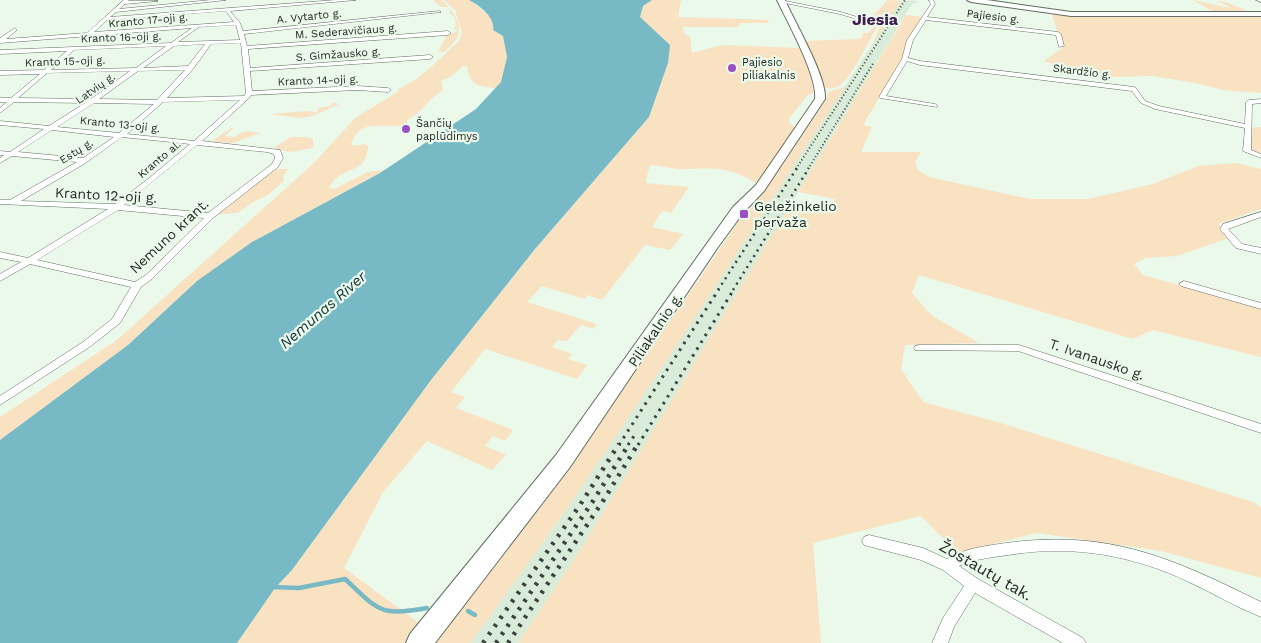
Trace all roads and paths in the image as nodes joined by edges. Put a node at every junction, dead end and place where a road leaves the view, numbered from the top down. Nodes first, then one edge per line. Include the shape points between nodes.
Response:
1 (163, 0) edge
2 (224, 0) edge
3 (354, 0) edge
4 (780, 0) edge
5 (931, 0) edge
6 (971, 0) edge
7 (126, 2) edge
8 (227, 10) junction
9 (116, 12) junction
10 (439, 12) dead end
11 (1261, 14) edge
12 (925, 18) junction
13 (108, 19) junction
14 (238, 23) junction
15 (880, 24) dead end
16 (198, 26) junction
17 (15, 29) dead end
18 (448, 33) dead end
19 (89, 35) junction
20 (0, 41) edge
21 (242, 41) junction
22 (208, 44) junction
23 (172, 46) junction
24 (1061, 46) dead end
25 (72, 49) junction
26 (0, 52) edge
27 (430, 57) dead end
28 (905, 59) junction
29 (191, 68) junction
30 (140, 69) junction
31 (247, 70) junction
32 (46, 72) junction
33 (0, 73) edge
34 (388, 90) dead end
35 (248, 96) junction
36 (14, 99) junction
37 (0, 100) edge
38 (160, 101) junction
39 (1261, 101) edge
40 (91, 102) junction
41 (936, 106) dead end
42 (0, 110) edge
43 (0, 123) edge
44 (1248, 127) junction
45 (54, 128) junction
46 (122, 135) junction
47 (197, 142) junction
48 (267, 150) joint
49 (0, 153) edge
50 (12, 154) junction
51 (1261, 156) edge
52 (84, 160) junction
53 (0, 162) edge
54 (0, 202) edge
55 (10, 203) junction
56 (117, 207) junction
57 (1261, 214) edge
58 (210, 216) junction
59 (1261, 251) edge
60 (0, 255) edge
61 (29, 261) junction
62 (0, 278) edge
63 (1184, 284) dead end
64 (137, 285) junction
65 (1261, 306) edge
66 (919, 348) dead end
67 (0, 401) edge
68 (1261, 429) edge
69 (869, 541) dead end
70 (948, 566) junction
71 (973, 584) junction
72 (1261, 610) edge
73 (419, 643) edge
74 (940, 643) edge
75 (1078, 643) edge

1 - 7 street
2 - 9 street
3 - 8 street
4 - 15 street
4 - 73 main road, Piliakalnio g. via 816,76 821,90 820,99 760,188 738,210 712,246 563,461
5 - 12 street via 933,4
6 - 11 main road via 1071,14
7 - 9 street
8 - 13 street
8 - 14 street
9 - 13 street
10 - 21 street, A. Vytarto g.
12 - 24 street, Pajiesio g. via 1058,34
12 - 28 street via 910,40
13 - 19 street
14 - 16 street, Kranto 17-oji g.
14 - 21 street
16 - 19 street, Kranto 17-oji g.
16 - 23 street, Latvių g.
17 - 20 street
18 - 21 street, M. Sederavičiaus g.
19 - 20 street, Kranto 17-oji g.
19 - 25 street
21 - 22 street, Kranto 16-oji g.
21 - 31 street
22 - 23 street, Kranto 16-oji g.
22 - 29 street, Estų g.
23 - 25 street, Kranto 16-oji g.
23 - 30 street, Latvių g.
25 - 26 street, Kranto 16-oji g.
25 - 32 street
27 - 31 street, S. Gimžausko g.
28 - 41 street via 882,97
28 - 44 street, Skardžio g. via 1134,90 1143,102 1157,108
29 - 30 street, Kranto 15-oji g.
29 - 38 street, Estų g.
30 - 32 street, Kranto 15-oji g.
30 - 40 street, Latvių g.
31 - 35 street
32 - 33 street, Kranto 15-oji g.
32 - 36 street
34 - 35 street, Kranto 14-oji g. via 357,88
35 - 38 street, Kranto 14-oji g.
35 - 47 street, Kranto al.
36 - 37 street, Kranto 14-oji g.
36 - 40 street, Kranto 14-oji g.
36 - 42 street
38 - 40 street, Kranto 14-oji g.
38 - 46 street, Estų g.
39 - 44 street via 1249,102
40 - 45 street, Latvių g.
43 - 45 street, Kranto 13-oji g.
44 - 51 street via 1247,151
45 - 46 street, Kranto 13-oji g.
45 - 50 street, Latvių g.
46 - 47 street, Kranto 13-oji g.
46 - 52 street, Estų g.
47 - 48 street, Kranto 13-oji g.
47 - 56 street, Kranto al.
48 - 58 street, Nemuno krant. via 277,152 279,158 274,165
49 - 50 street
50 - 52 street
50 - 53 street, Latvių g.
52 - 55 street, Estų g.
54 - 55 street, Kranto 12-oji g.
55 - 56 street, Kranto 12-oji g.
56 - 58 street, Kranto 12-oji g.
56 - 61 street, Kranto al.
57 - 59 street via 1224,229 1239,246
58 - 64 street, Nemuno krant.
60 - 61 street
61 - 62 street, Kranto al.
61 - 64 street
63 - 65 street
64 - 67 street, Nemuno krant. via 116,321
66 - 68 street, T. Ivanausko g. via 1018,348
69 - 70 street, Žostautų tak. via 923,554
70 - 71 street, Žostautų tak.
70 - 72 street via 973,554 1031,544 1116,550 1171,567
71 - 74 street
71 - 75 street, Žostautų tak.

